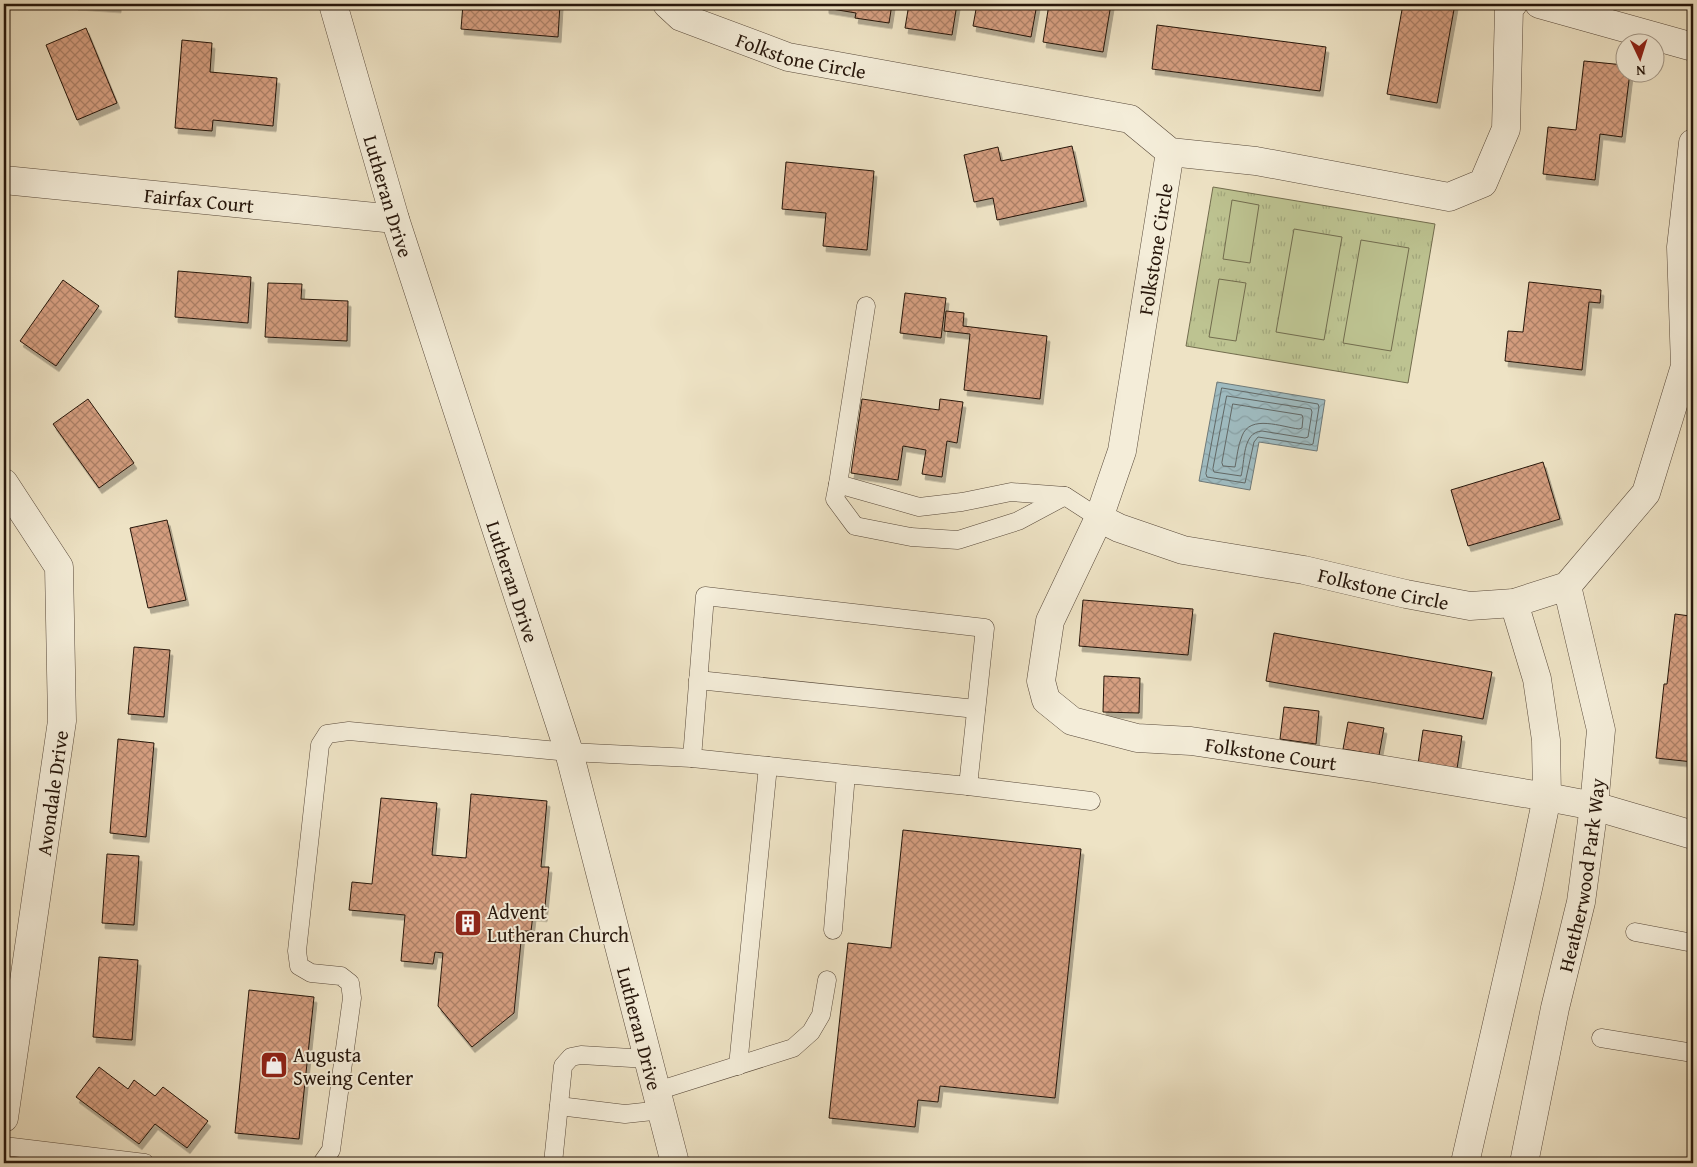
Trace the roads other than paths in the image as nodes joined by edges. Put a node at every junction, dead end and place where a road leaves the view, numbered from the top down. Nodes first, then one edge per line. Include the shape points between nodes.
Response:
1 (333, 4) edge
2 (667, 4) edge
3 (1513, 4) edge
4 (1540, 4) edge
5 (1693, 48) edge
6 (1693, 143) edge
7 (1170, 152) junction
8 (4, 180) edge
9 (395, 219) junction
10 (866, 306) dead end
11 (4, 483) edge
12 (838, 484) junction
13 (1065, 496) junction
14 (1098, 518) junction
15 (1567, 586) junction
16 (1514, 603) junction
17 (698, 680) junction
18 (976, 709) junction
19 (569, 752) junction
20 (692, 758) junction
21 (768, 766) junction
22 (846, 774) junction
23 (968, 786) junction
24 (1547, 797) junction
25 (1092, 801) dead end
26 (1594, 806) junction
27 (1693, 835) edge
28 (833, 930) dead end
29 (1635, 932) dead end
30 (1693, 943) edge
31 (827, 980) dead end
32 (1602, 1038) dead end
33 (1693, 1053) edge
34 (648, 1059) junction
35 (738, 1066) junction
36 (659, 1100) junction
37 (559, 1106) junction
38 (4, 1118) edge
39 (4, 1146) edge
40 (145, 1163) edge
41 (322, 1163) edge
42 (553, 1163) edge
43 (676, 1163) edge
44 (1465, 1163) edge
45 (1524, 1163) edge

1 - 9 street, Lutheran Drive
2 - 7 street, Folkstone Circle via 681,17 788,57 1130,119
3 - 7 street via 1509,8 1506,129 1483,183 1449,196 1256,161
4 - 5 street
6 - 15 street via 1681,247 1685,366 1646,493
7 - 14 street, Folkstone Circle via 1122,451
8 - 9 street, Fairfax Court
9 - 19 street, Lutheran Drive
10 - 12 lane
11 - 38 street, Avondale Drive via 59,567 62,720
12 - 13 lane via 919,507 1011,492
12 - 13 lane via 835,499 855,526 911,537 958,540 1018,521
13 - 14 lane
14 - 16 street, Folkstone Circle via 1183,550 1304,570 1470,606
14 - 24 street, Folkstone Court via 1050,621 1041,681 1046,700 1072,721 1137,738 1191,741
15 - 16 street, Folkstone Circle
15 - 26 street, Heatherwood Park Way via 1602,730
16 - 24 street via 1537,679 1546,740
17 - 18 lane
17 - 18 lane via 705,596 985,628
17 - 20 lane
18 - 23 lane
19 - 20 lane
19 - 34 street, Lutheran Drive
19 - 41 lane via 350,731 327,734 320,745 297,951 299,966 311,973 341,976 350,983 352,998 331,1150
20 - 21 lane
21 - 22 lane
21 - 35 lane
22 - 23 lane
22 - 28 lane
23 - 25 lane
24 - 26 street, Folkstone Court
24 - 44 street
26 - 27 street, Folkstone Court
26 - 45 street, Heatherwood Park Way via 1581,902 1555,1008
29 - 30 lane
31 - 35 lane via 821,1015 811,1032 793,1048
32 - 33 lane
34 - 36 street, Lutheran Drive
34 - 37 lane via 571,1057 563,1066
35 - 36 lane
36 - 37 lane via 625,1114
36 - 43 street, Lutheran Drive
37 - 42 lane
39 - 40 lane

